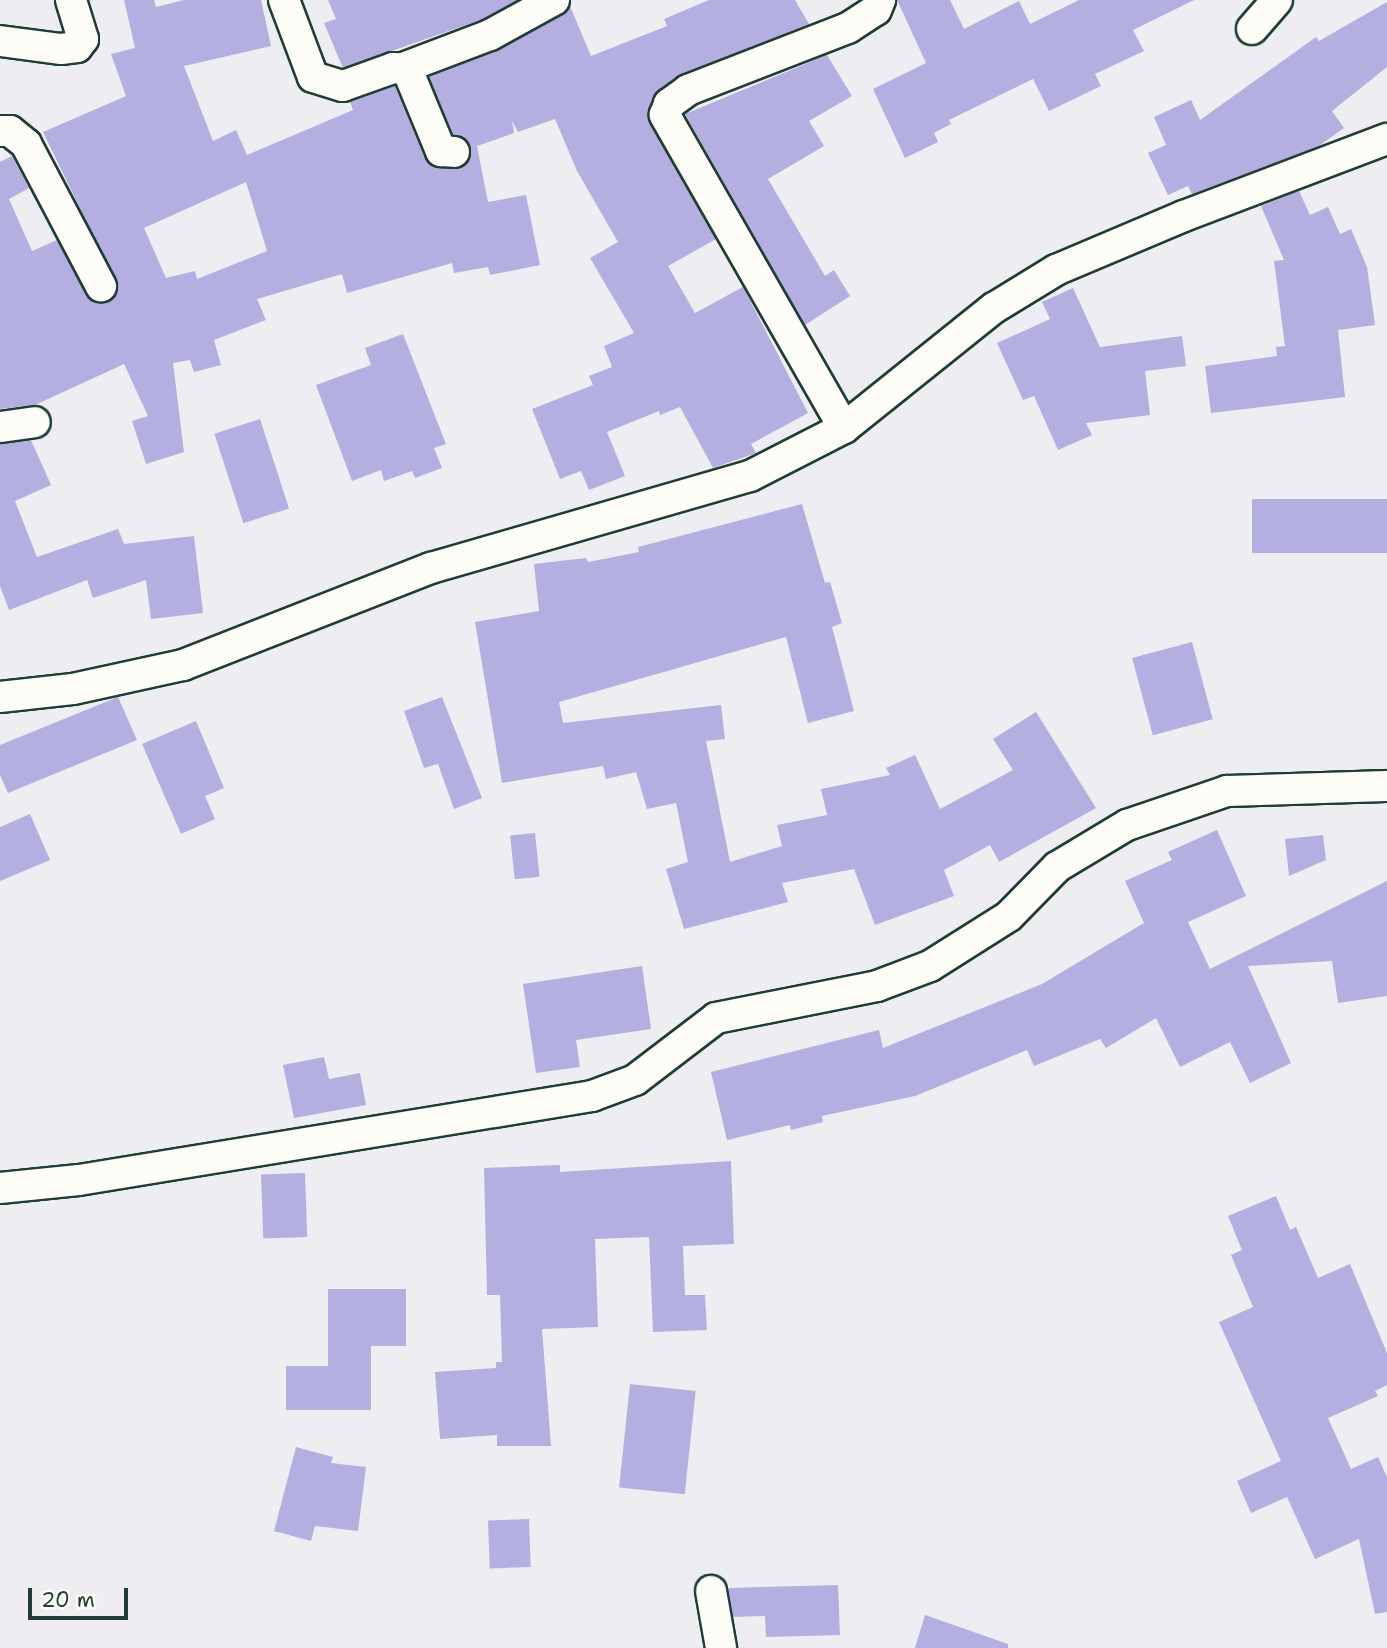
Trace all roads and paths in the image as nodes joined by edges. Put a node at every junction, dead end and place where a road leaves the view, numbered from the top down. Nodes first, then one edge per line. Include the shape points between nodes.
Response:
1 (71, 0) edge
2 (284, 0) edge
3 (554, 0) edge
4 (880, 0) edge
5 (1278, 0) edge
6 (1252, 29) dead end
7 (0, 41) edge
8 (403, 68) junction
9 (0, 131) edge
10 (1387, 139) edge
11 (454, 152) dead end
12 (102, 286) dead end
13 (35, 422) dead end
14 (0, 427) edge
15 (844, 428) junction
16 (0, 697) edge
17 (1387, 786) edge
18 (0, 1188) edge
19 (712, 1591) dead end
20 (721, 1648) edge

1 - 7 street via 83,38 77,47
2 - 8 street via 313,77 342,86
3 - 8 street via 490,35
4 - 15 street via 876,10 848,28 688,90 669,103 665,115
5 - 6 street
8 - 11 street via 410,72 441,151
9 - 12 street via 10,131 26,144
10 - 15 street via 1056,270 994,308
13 - 14 street
15 - 16 street via 750,476 431,568 183,665 73,689
17 - 18 street via 1227,791 1138,821 1057,867 1009,916 930,966 877,986 716,1018 635,1080 592,1096 79,1180
19 - 20 street

